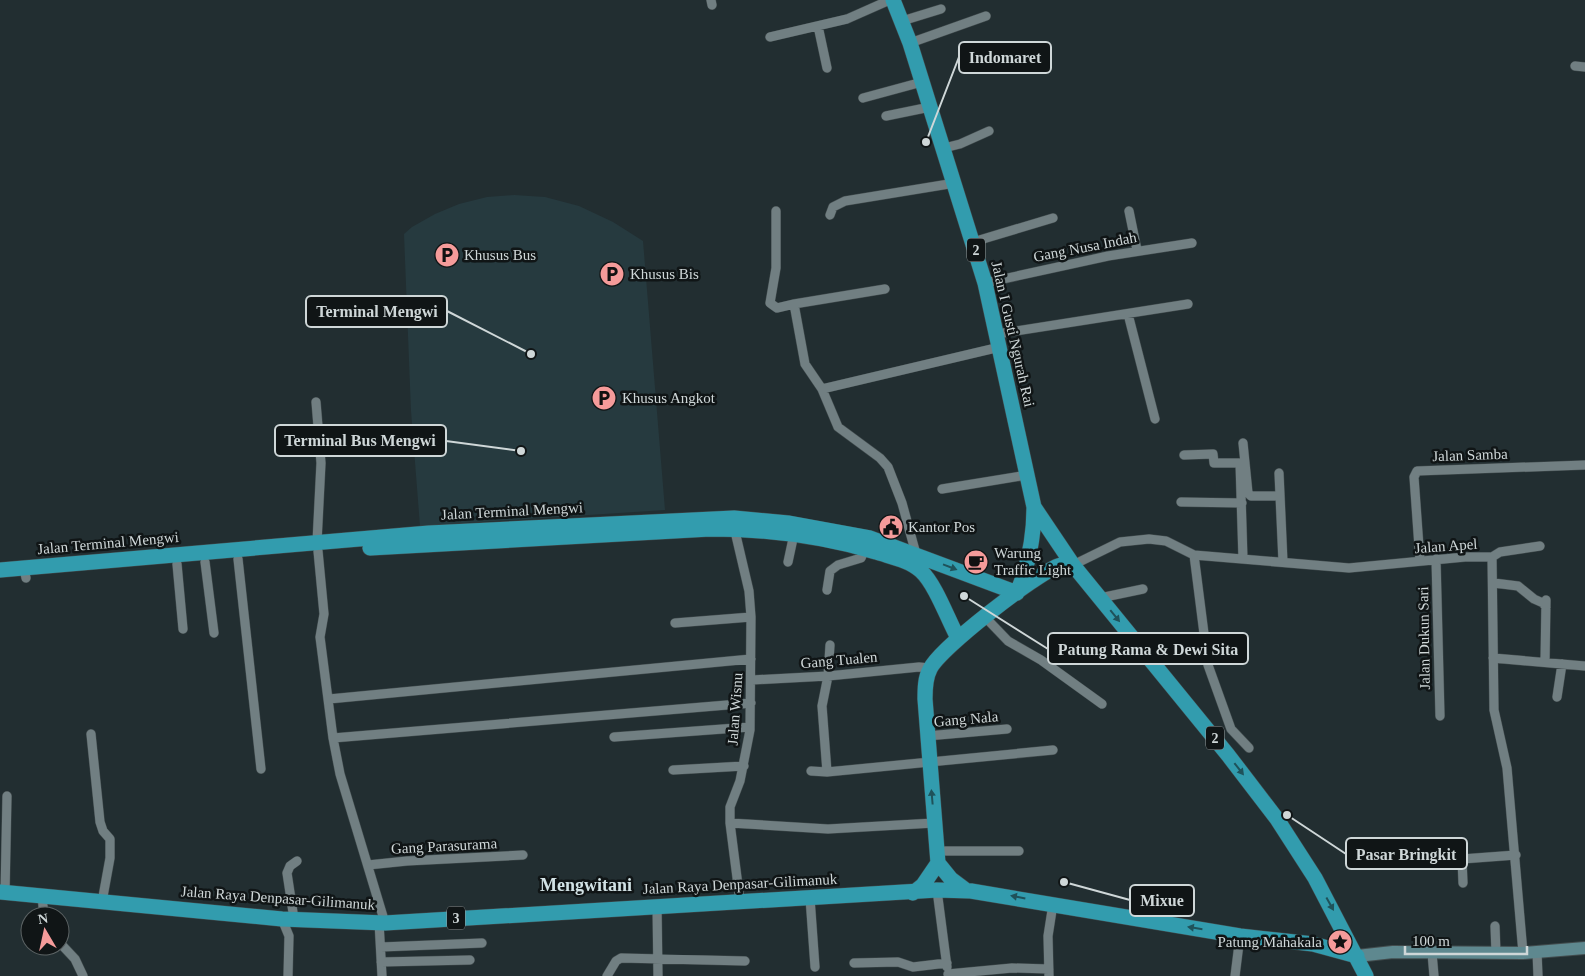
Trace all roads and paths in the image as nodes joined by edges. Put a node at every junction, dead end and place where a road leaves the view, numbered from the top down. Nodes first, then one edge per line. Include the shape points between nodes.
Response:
1 (892, 0) edge
2 (941, 9) dead end
3 (986, 16) dead end
4 (902, 21) junction
5 (818, 26) junction
6 (770, 37) dead end
7 (910, 43) junction
8 (1575, 66) dead end
9 (1585, 67) edge
10 (827, 68) dead end
11 (922, 82) junction
12 (864, 98) dead end
13 (930, 107) junction
14 (886, 116) dead end
15 (989, 131) dead end
16 (944, 148) junction
17 (955, 184) junction
18 (776, 211) dead end
19 (1129, 211) dead end
20 (830, 215) dead end
21 (1053, 218) dead end
22 (973, 242) junction
23 (1192, 243) dead end
24 (1137, 250) junction
25 (985, 283) junction
26 (885, 289) dead end
27 (794, 304) junction
28 (1188, 304) dead end
29 (1128, 314) junction
30 (998, 341) junction
31 (822, 389) junction
32 (316, 402) dead end
33 (1155, 419) dead end
34 (1243, 443) dead end
35 (1184, 455) dead end
36 (1585, 465) edge
37 (1279, 473) dead end
38 (1027, 474) junction
39 (942, 489) dead end
40 (1279, 496) junction
41 (1181, 502) dead end
42 (1242, 503) junction
43 (1034, 507) junction
44 (734, 523) junction
45 (794, 534) junction
46 (867, 544) junction
47 (1540, 546) dead end
48 (318, 547) junction
49 (916, 554) junction
50 (1194, 555) junction
51 (1492, 557) junction
52 (238, 559) junction
53 (1243, 559) junction
54 (1436, 559) junction
55 (1420, 561) junction
56 (205, 562) junction
57 (788, 562) dead end
58 (1283, 562) junction
59 (176, 564) junction
60 (1073, 565) junction
61 (0, 570) edge
62 (25, 573) junction
63 (0, 581) edge
64 (1494, 583) junction
65 (1142, 589) dead end
66 (827, 590) dead end
67 (1017, 593) junction
68 (1100, 598) junction
69 (751, 617) junction
70 (985, 617) junction
71 (675, 623) dead end
72 (183, 629) dead end
73 (214, 633) dead end
74 (958, 638) junction
75 (830, 645) dead end
76 (1493, 658) junction
77 (751, 659) junction
78 (1544, 662) junction
79 (1562, 664) junction
80 (1585, 666) edge
81 (930, 668) junction
82 (828, 676) junction
83 (752, 680) junction
84 (1557, 697) dead end
85 (328, 699) junction
86 (750, 703) junction
87 (1102, 704) dead end
88 (1440, 716) dead end
89 (750, 727) junction
90 (1007, 729) dead end
91 (92, 734) dead end
92 (927, 736) junction
93 (614, 737) dead end
94 (333, 738) junction
95 (1249, 748) dead end
96 (1054, 750) dead end
97 (929, 763) junction
98 (744, 766) junction
99 (261, 769) dead end
100 (673, 770) dead end
101 (811, 771) dead end
102 (827, 772) junction
103 (7, 796) dead end
104 (937, 820) junction
105 (730, 823) junction
106 (1019, 851) dead end
107 (1516, 855) junction
108 (522, 856) dead end
109 (937, 857) junction
110 (1427, 859) dead end
111 (1462, 860) junction
112 (297, 862) dead end
113 (368, 866) junction
114 (1463, 883) dead end
115 (937, 890) junction
116 (967, 891) junction
117 (3, 892) edge
118 (913, 892) junction
119 (42, 896) junction
120 (810, 898) junction
121 (102, 902) junction
122 (740, 902) junction
123 (1053, 904) junction
124 (657, 905) junction
125 (43, 906) edge
126 (292, 919) junction
127 (382, 922) junction
128 (1340, 923) junction
129 (1495, 926) dead end
130 (289, 936) junction
131 (1240, 936) junction
132 (482, 943) dead end
133 (1313, 944) junction
134 (381, 947) junction
135 (1585, 948) edge
136 (1537, 952) junction
137 (1432, 953) junction
138 (1496, 953) junction
139 (1523, 953) junction
140 (70, 954) edge
141 (1357, 956) junction
142 (657, 958) junction
143 (470, 960) dead end
144 (745, 961) dead end
145 (381, 962) junction
146 (854, 963) dead end
147 (947, 963) junction
148 (815, 968) dead end
149 (1049, 972) edge
150 (948, 975) edge
151 (83, 976) edge
152 (288, 976) edge
153 (382, 976) edge
154 (607, 976) edge
155 (658, 976) edge
156 (1235, 976) edge
157 (1366, 976) edge
158 (1434, 976) edge
159 (1538, 976) edge

1 - 4 highway, Jalan I Gusti Ngurah Rai / 2
1 - 5 street
2 - 4 street
3 - 7 street
4 - 7 highway, Jalan I Gusti Ngurah Rai / 2
5 - 6 street
5 - 10 street
7 - 11 highway, Jalan I Gusti Ngurah Rai / 2
8 - 9 street
11 - 12 street
11 - 13 highway, Jalan I Gusti Ngurah Rai / 2
13 - 14 street
13 - 16 highway, Jalan I Gusti Ngurah Rai / 2
15 - 16 street
16 - 17 highway, Jalan I Gusti Ngurah Rai / 2
17 - 20 street via 845,201 833,207
17 - 22 highway, Jalan I Gusti Ngurah Rai / 2
18 - 27 street via 776,268 770,303 777,308
19 - 24 street
21 - 22 street
22 - 25 highway, Jalan I Gusti Ngurah Rai / 2
23 - 24 street, Gang Nusa Indah
24 - 25 street, Gang Nusa Indah
25 - 30 highway, Jalan I Gusti Ngurah Rai / 2
26 - 27 street
27 - 31 street via 805,364
28 - 29 street
29 - 30 street
29 - 33 street
30 - 31 street
30 - 38 highway, Jalan I Gusti Ngurah Rai / 2
31 - 49 street via 838,427 888,467 902,502
32 - 48 street via 320,463
34 - 40 street via 1248,493 1251,496
35 - 42 street via 1213,454 1214,463 1240,463
36 - 55 street, Jalan Samba via 1417,471 1414,477
37 - 40 street
38 - 39 street
38 - 43 highway, Jalan I Gusti Ngurah Rai / 2
40 - 58 street
41 - 42 street
42 - 53 street
43 - 60 highway, 2
43 - 67 highway, 2 via 1033,541
44 - 45 highway, Jalan Terminal Mengwi
44 - 46 highway, Jalan Terminal Mengwi via 788,523
44 - 48 highway, Jalan Terminal Mengwi via 584,524
44 - 69 street, Jalan Wisnu
45 - 46 highway, Jalan Terminal Mengwi
45 - 57 street
46 - 49 highway, Jalan Terminal Mengwi
46 - 66 street via 861,558 834,567
46 - 74 highway, Jalan Terminal Mengwi via 923,573
47 - 51 street via 1500,552
48 - 52 highway, Jalan Terminal Mengwi
48 - 62 highway, Jalan Terminal Mengwi
48 - 85 street via 324,619 320,637
49 -> 67 highway, Jalan Terminal Mengwi
50 - 53 street, Jalan Apel
50 - 60 street, Jalan Apel via 1166,541 1144,539 1120,542
50 - 95 street via 1208,664 1231,729
51 - 54 street, Jalan Apel
51 - 64 street, Jalan Apel
52 - 56 highway, Jalan Terminal Mengwi
52 - 99 street
53 - 58 street, Jalan Apel
54 - 55 street, Jalan Apel
54 - 88 street, Jalan Dukun Sari
55 - 58 street, Jalan Apel via 1349,568
56 - 59 highway, Jalan Terminal Mengwi
56 - 73 street
59 - 62 highway, Jalan Terminal Mengwi
59 - 72 street
60 - 67 highway via 1062,564 1054,568
60 - 68 highway, 2
61 - 62 highway, Jalan Terminal Mengwi
62 - 63 highway, Jalan Terminal Mengwi
64 - 76 street, Jalan Apel
64 - 78 street via 1518,586 1546,604
65 - 68 street
67 - 70 highway
68 -> 128 highway, 2 via 1277,819
69 - 71 street
69 - 77 street, Jalan Wisnu
70 - 74 highway
70 - 87 street via 1008,641 1041,660
74 - 81 highway
75 - 82 street
76 - 78 street
76 - 107 street, Jalan Apel via 1494,710 1507,768
77 - 83 street, Jalan Wisnu
77 - 85 street
78 - 79 street
79 - 80 street
79 - 84 street
81 - 82 street, Gang Tualen via 910,667
81 - 92 highway via 925,685
82 - 83 street, Gang Tualen
82 - 102 street via 822,706
83 - 86 street, Jalan Wisnu
85 - 94 street
86 - 89 street, Jalan Wisnu
86 - 94 street
89 - 93 street
89 - 98 street, Jalan Wisnu
90 - 92 street, Gang Nala
91 - 121 street via 100,822 110,839
92 - 97 highway
94 - 113 street via 340,774
96 - 97 street
97 - 102 street
104 -> 97 highway
98 - 100 street
98 - 105 street, Jalan Wisnu via 730,807
101 - 102 street
103 - 117 street
104 - 105 street via 828,828
104 - 109 highway
105 - 122 street, Jalan Wisnu
106 - 109 street
107 - 111 street
107 - 139 street, Jalan Apel
108 - 113 street, Gang Parasurama
109 - 116 highway via 951,879
109 - 118 highway via 927,880
110 - 111 street
111 - 114 street
112 - 126 street via 287,873
113 - 127 street
115 - 116 highway, Jalan Raya Denpasar-Gilimanuk / 3
115 - 118 highway, Jalan Raya Denpasar-Gilimanuk / 3
115 - 147 street
123 -> 116 highway, Jalan Raya Denpasar-Gilimanuk
117 - 119 highway, Jalan Raya Denpasar-Gilimanuk / 3
118 - 120 highway, Jalan Raya Denpasar-Gilimanuk / 3
119 - 121 highway, Jalan Raya Denpasar-Gilimanuk / 3
119 - 125 street
120 - 122 highway, Jalan Raya Denpasar-Gilimanuk / 3
120 - 148 street
121 - 126 highway, Jalan Raya Denpasar-Gilimanuk / 3
122 - 124 highway, Jalan Raya Denpasar-Gilimanuk / 3
131 -> 123 highway, Jalan Raya Denpasar-Gilimanuk
123 - 149 street via 1048,936
124 - 127 highway, Jalan Raya Denpasar-Gilimanuk / 3
124 - 142 street
126 - 127 highway, Jalan Raya Denpasar-Gilimanuk / 3
126 - 130 street
126 - 130 street
127 - 134 street
128 - 133 highway via 1331,939
128 - 141 highway
129 - 138 street
130 - 152 street
131 - 133 highway, Jalan Raya Denpasar-Gilimanuk
131 - 156 street
132 - 134 street
133 - 141 highway, Jalan Raya Denpasar-Gilimanuk
134 - 145 street
135 - 136 street
136 - 139 street
136 - 159 street
137 - 138 street
137 - 141 street
137 - 158 street
138 - 139 street
140 - 151 street
141 - 157 highway
142 - 144 street
142 - 154 street via 621,958
142 - 155 street
143 - 145 street
145 - 153 street
146 - 147 street via 898,962 913,967
147 - 150 street
149 - 150 street via 1012,968

